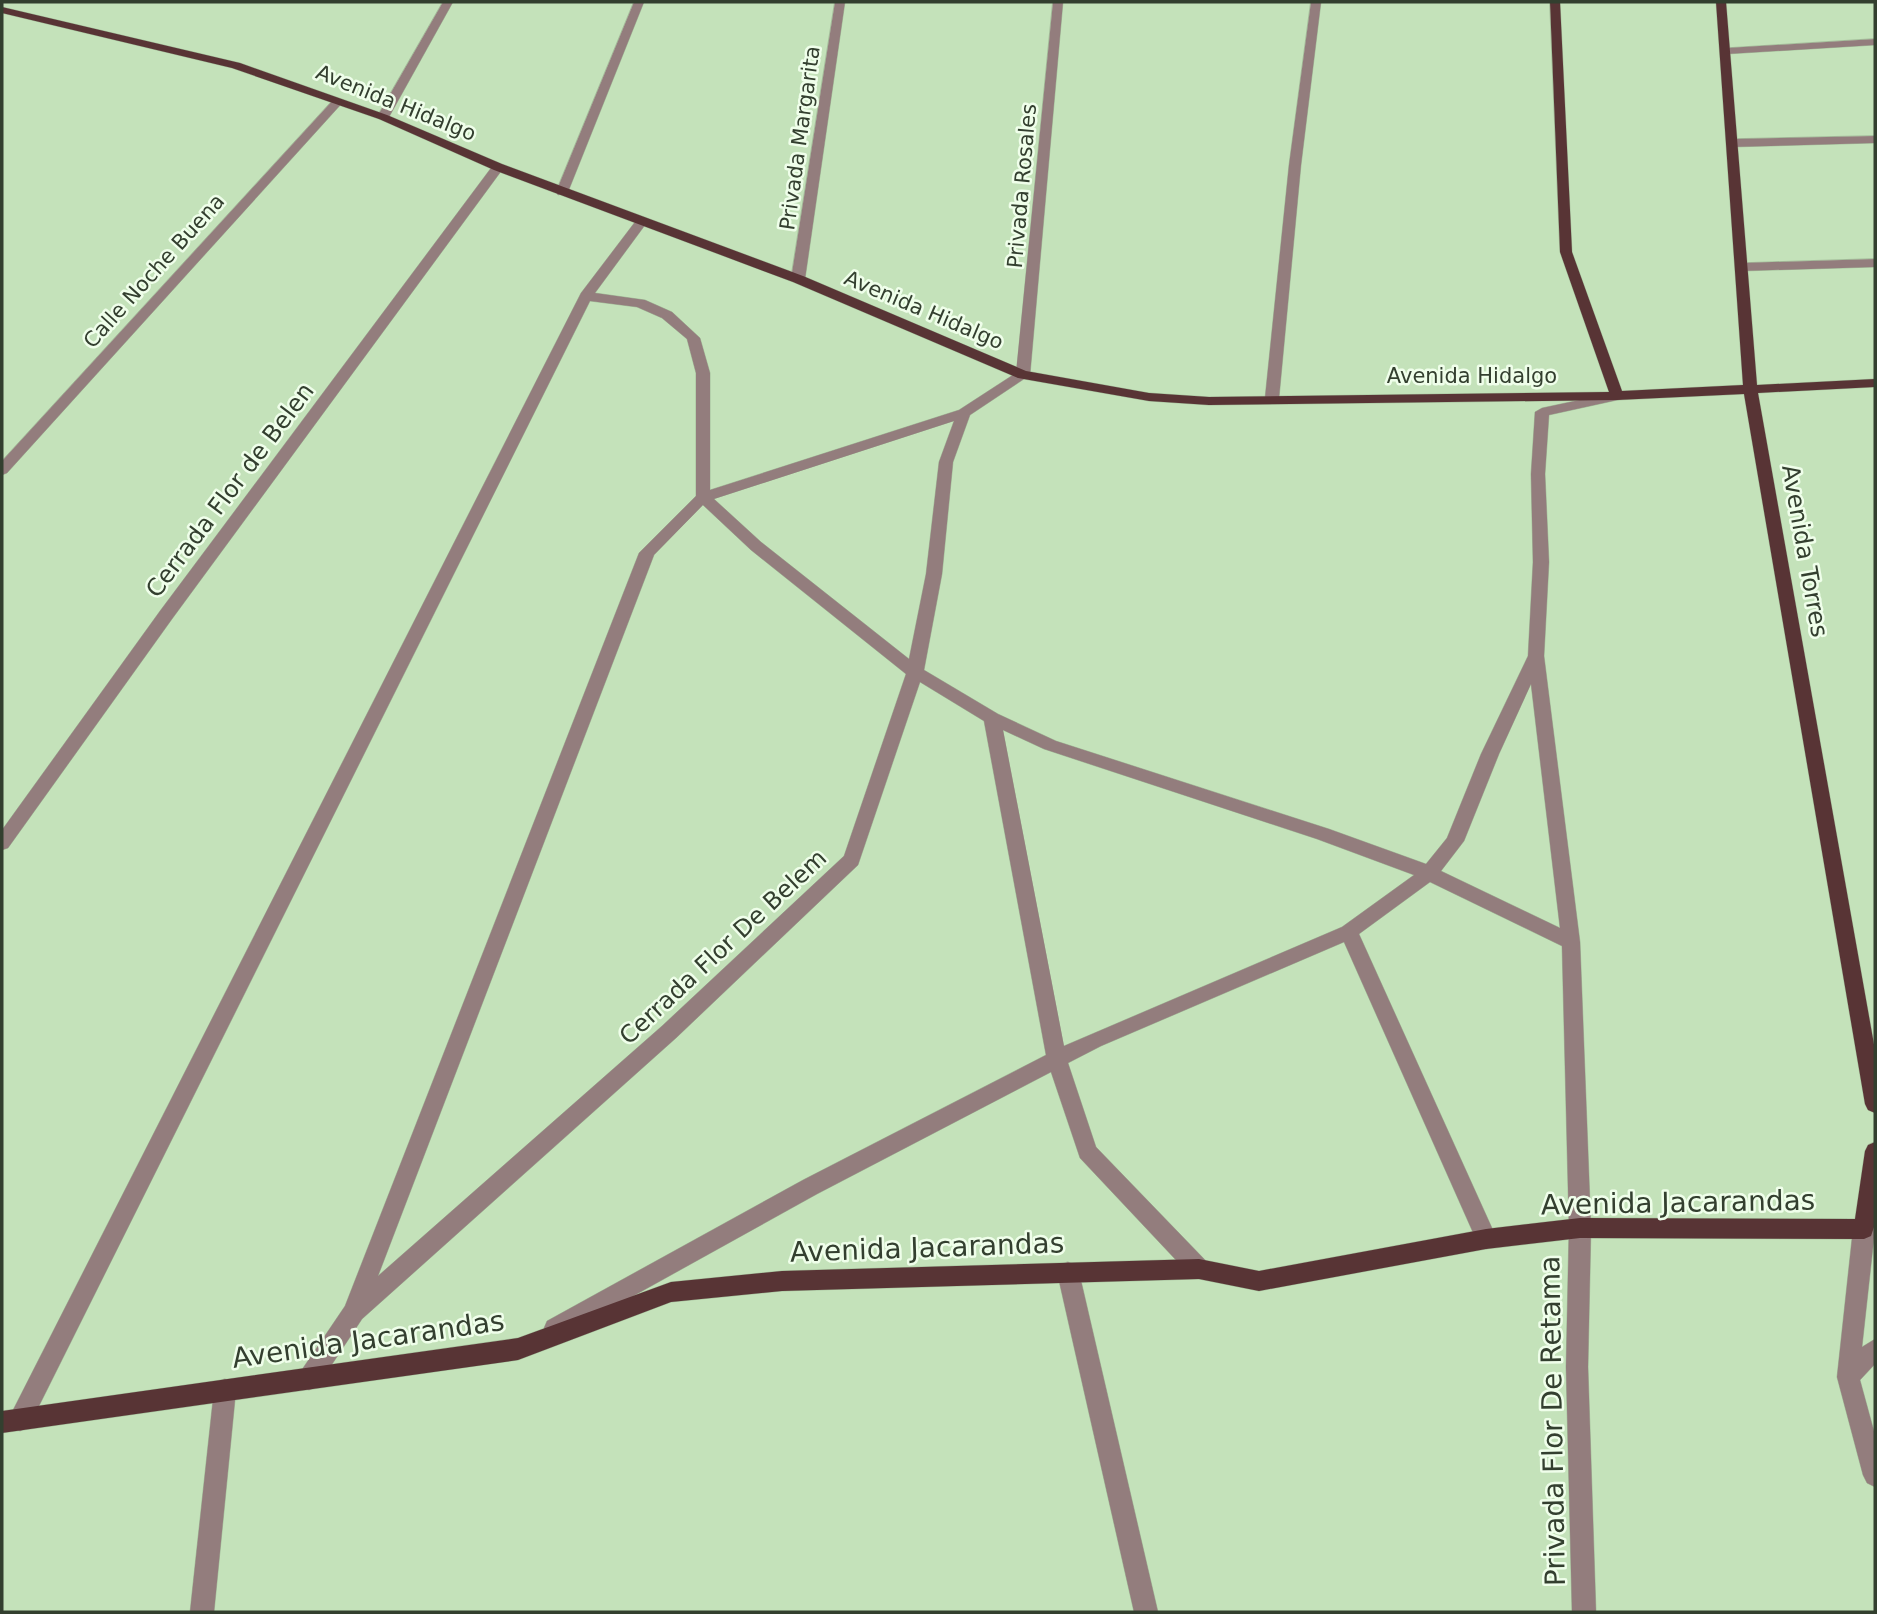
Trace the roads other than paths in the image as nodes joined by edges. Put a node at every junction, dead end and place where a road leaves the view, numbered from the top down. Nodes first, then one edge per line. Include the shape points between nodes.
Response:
1 (448, 2) edge
2 (639, 2) edge
3 (840, 2) edge
4 (1058, 2) edge
5 (1316, 2) edge
6 (1555, 2) edge
7 (1721, 2) edge
8 (2, 10) edge
9 (1875, 42) edge
10 (1727, 51) junction
11 (338, 101) junction
12 (383, 117) junction
13 (1875, 139) edge
14 (1732, 143) junction
15 (498, 167) junction
16 (562, 192) junction
17 (642, 221) junction
18 (1875, 264) edge
19 (1742, 267) junction
20 (798, 279) junction
21 (586, 296) junction
22 (1023, 375) junction
23 (1875, 383) edge
24 (1750, 389) junction
25 (1617, 396) junction
26 (1272, 398) junction
27 (964, 413) junction
28 (2, 470) edge
29 (703, 497) junction
30 (1536, 656) junction
31 (915, 672) junction
32 (992, 718) junction
33 (2, 843) edge
34 (1429, 873) junction
35 (1349, 932) junction
36 (1571, 942) junction
37 (1057, 1059) junction
38 (1875, 1104) edge
39 (1875, 1150) edge
40 (1580, 1228) junction
41 (1864, 1229) junction
42 (1486, 1239) junction
43 (1199, 1269) junction
44 (1068, 1272) junction
45 (354, 1312) junction
46 (518, 1349) junction
47 (1875, 1349) edge
48 (1848, 1377) junction
49 (309, 1379) junction
50 (225, 1390) junction
51 (11, 1421) edge
52 (1875, 1475) edge
53 (202, 1612) edge
54 (1146, 1612) edge
55 (1584, 1612) edge

1 - 12 street
2 - 16 street
3 - 20 street, Privada Margarita
4 - 22 street, Privada Rosales
5 - 26 street
6 - 25 main road via 1566,253
7 - 10 main road, Avenida Torres
8 - 11 main road, Avenida Hidalgo via 236,65
9 - 10 street
10 - 14 main road, Avenida Torres
11 - 12 main road, Avenida Hidalgo
11 - 28 street, Calle Noche Buena
12 - 15 main road, Avenida Hidalgo
13 - 14 street
14 - 19 main road, Avenida Torres
15 - 16 main road, Avenida Hidalgo
15 - 33 street, Cerrada Flor de Belen
16 - 17 main road, Avenida Hidalgo
17 - 20 main road, Avenida Hidalgo
17 - 21 street
18 - 19 street
19 - 24 main road, Avenida Torres
20 - 22 main road, Avenida Hidalgo
21 - 29 street via 640,303 667,315 693,338 702,373
21 - 51 street
22 - 26 main road, Avenida Hidalgo via 1149,397 1209,401
22 - 27 street
23 - 24 main road, Avenida Hidalgo
24 - 25 main road, Avenida Hidalgo
24 - 38 main road, Avenida Torres
25 - 26 main road, Avenida Hidalgo
25 - 30 street via 1542,412
27 - 29 street
27 - 31 street, Cerrada Flor De Belem via 946,462 934,574
29 - 31 street via 756,546
29 - 45 street via 647,553
30 - 34 street via 1455,841
30 - 36 street, Privada Flor De Retama
31 - 32 street
31 - 45 street, Cerrada Flor De Belem via 852,860 669,1032
32 - 34 street via 1050,745
32 - 37 street
34 - 35 street
34 - 36 street
35 - 37 street
35 - 42 street
36 - 40 street, Privada Flor De Retama
37 - 43 street via 1087,1152
37 - 46 street via 810,1186
39 - 41 main road
40 - 41 main road, Avenida Jacarandas
40 - 42 main road, Avenida Jacarandas
40 - 55 street, Privada Flor De Retama via 1577,1367
41 - 48 street
42 - 43 main road, Avenida Jacarandas via 1259,1281
43 - 44 main road, Avenida Jacarandas
44 - 46 main road, Avenida Jacarandas via 782,1281 671,1292
44 - 54 street
45 - 49 street
46 - 49 main road, Avenida Jacarandas
47 - 48 street
48 - 52 street
49 - 50 main road, Avenida Jacarandas
50 - 51 main road, Avenida Jacarandas
50 - 53 street

